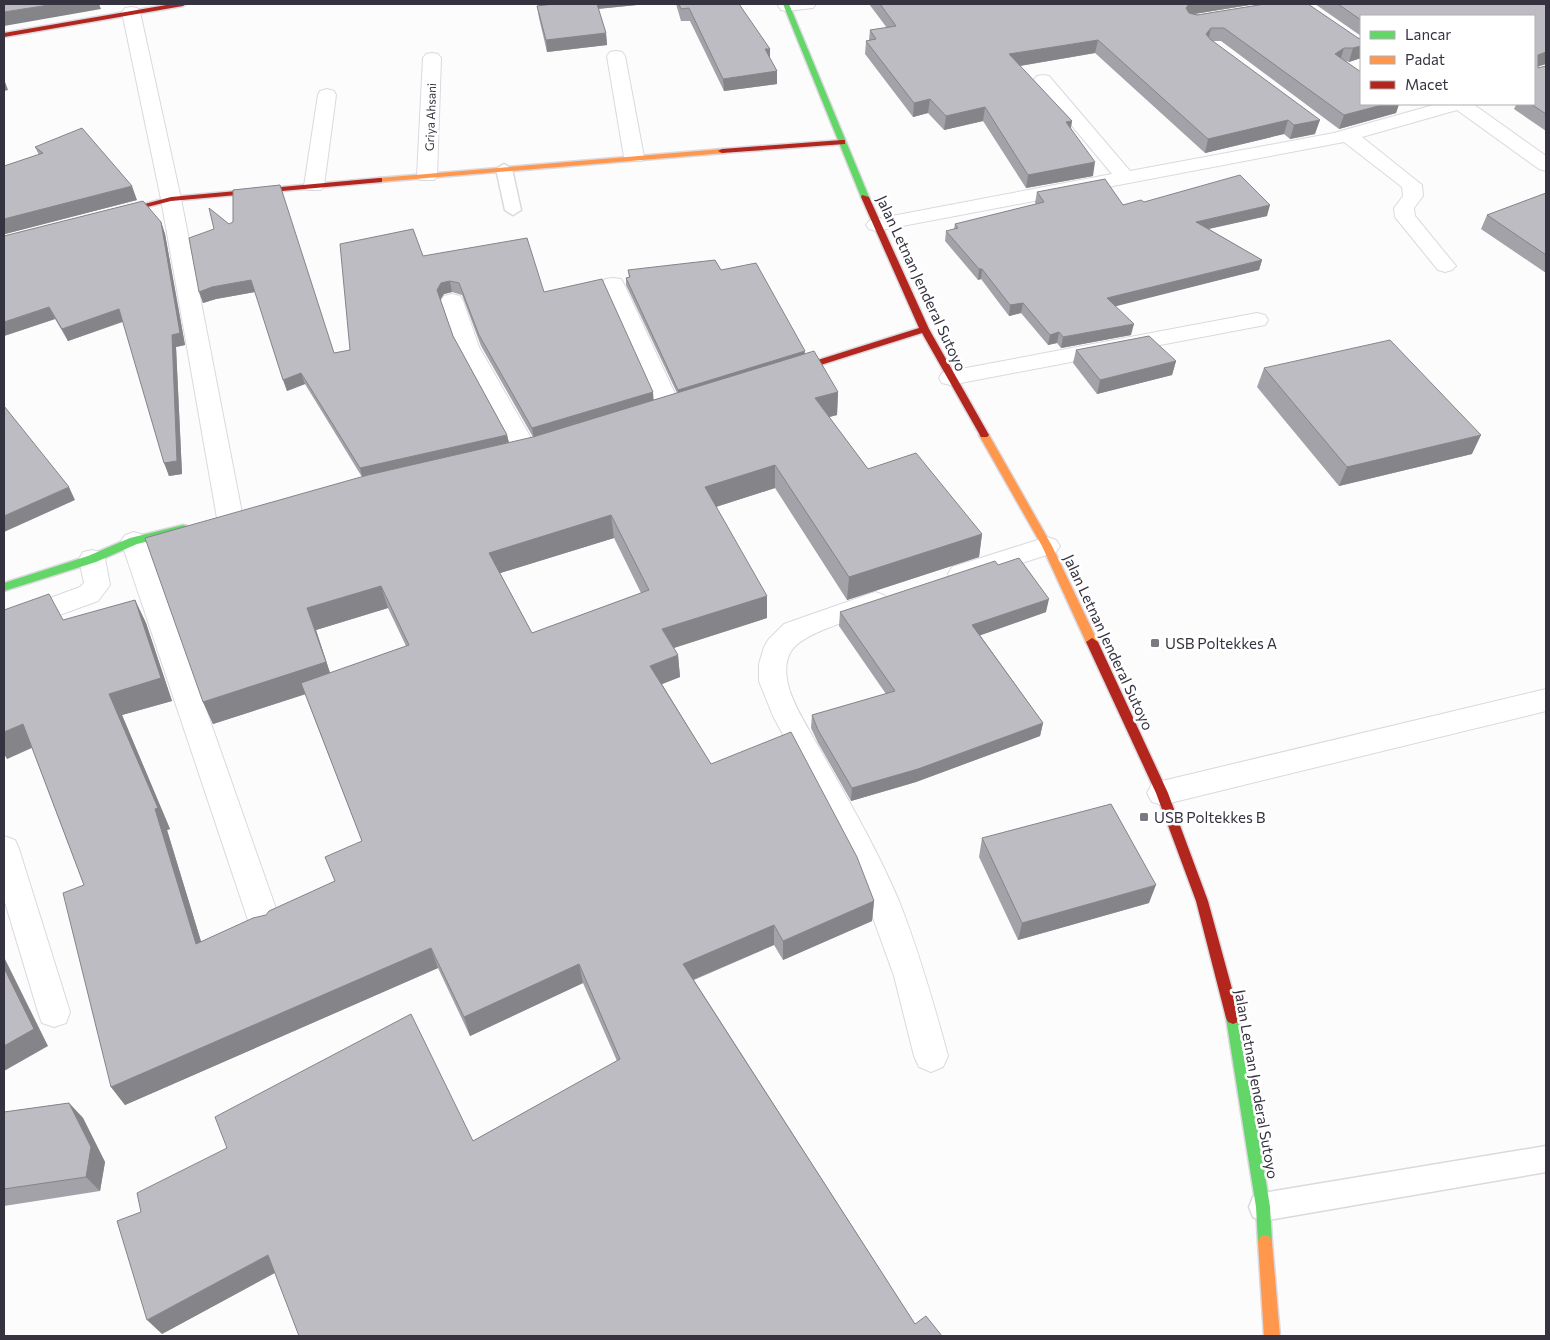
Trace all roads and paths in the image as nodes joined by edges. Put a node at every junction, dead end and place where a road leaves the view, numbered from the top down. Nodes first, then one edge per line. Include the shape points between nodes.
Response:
1 (184, 4) edge
2 (807, 4) edge
3 (786, 5) edge
4 (131, 12) junction
5 (4, 35) edge
6 (616, 56) dead end
7 (432, 58) dead end
8 (1043, 80) dead end
9 (327, 95) dead end
10 (1396, 105) edge
11 (1449, 105) edge
12 (1454, 105) edge
13 (1411, 116) junction
14 (1313, 121) edge
15 (1342, 136) junction
16 (842, 142) junction
17 (634, 157) junction
18 (1546, 164) edge
19 (504, 169) junction
20 (428, 176) junction
21 (1125, 178) junction
22 (314, 186) junction
23 (171, 199) junction
24 (513, 210) dead end
25 (96, 218) edge
26 (876, 225) junction
27 (1445, 266) dead end
28 (613, 284) dead end
29 (452, 301) edge
30 (1257, 320) dead end
31 (924, 329) junction
32 (778, 376) edge
33 (950, 378) junction
34 (670, 409) edge
35 (527, 452) edge
36 (230, 518) edge
37 (191, 528) edge
38 (134, 541) junction
39 (1047, 546) junction
40 (92, 559) junction
41 (5, 582) edge
42 (936, 582) edge
43 (898, 594) edge
44 (4, 625) edge
45 (1546, 700) edge
46 (1162, 793) junction
47 (4, 850) edge
48 (265, 923) edge
49 (54, 1012) dead end
50 (931, 1056) dead end
51 (1546, 1159) edge
52 (1263, 1207) junction
53 (1272, 1336) edge

1 - 4 main road
2 - 3 street
3 - 16 main road, Jalan Letnan Jenderal Sutoyo
4 - 5 main road
4 - 23 street
6 - 17 street
7 - 20 street, Griya Ahsani
8 - 21 street
9 - 22 street
10 - 13 street
11 - 13 street
12 - 18 street
13 - 15 street
14 - 15 street
15 - 21 street
15 - 27 street via 1412,186 1413,196 1404,208 1405,217
16 - 17 main road
16 - 26 main road, Jalan Letnan Jenderal Sutoyo
17 - 19 main road
19 - 20 main road
19 - 24 lane
20 - 22 main road
21 - 26 street
22 - 23 main road
23 - 25 main road
23 - 36 street
26 - 31 main road, Jalan Letnan Jenderal Sutoyo
28 - 34 street
29 - 35 street via 468,347
30 - 33 street
31 - 32 main road
31 - 33 main road, Jalan Letnan Jenderal Sutoyo
33 - 39 main road, Jalan Letnan Jenderal Sutoyo
37 - 38 main road
38 - 40 main road
38 - 48 street
39 - 42 street
39 - 46 main road, Jalan Letnan Jenderal Sutoyo
40 - 41 main road
40 - 44 street via 97,584 89,594
43 - 50 street via 794,631 778,647 773,681 787,716 861,852 883,901 910,976
45 - 46 street
46 - 52 main road, Jalan Letnan Jenderal Sutoyo via 1202,901 1232,1010
47 - 49 street
51 - 52 lane
52 - 53 main road, Jalan Letnan Jenderal Sutoyo

